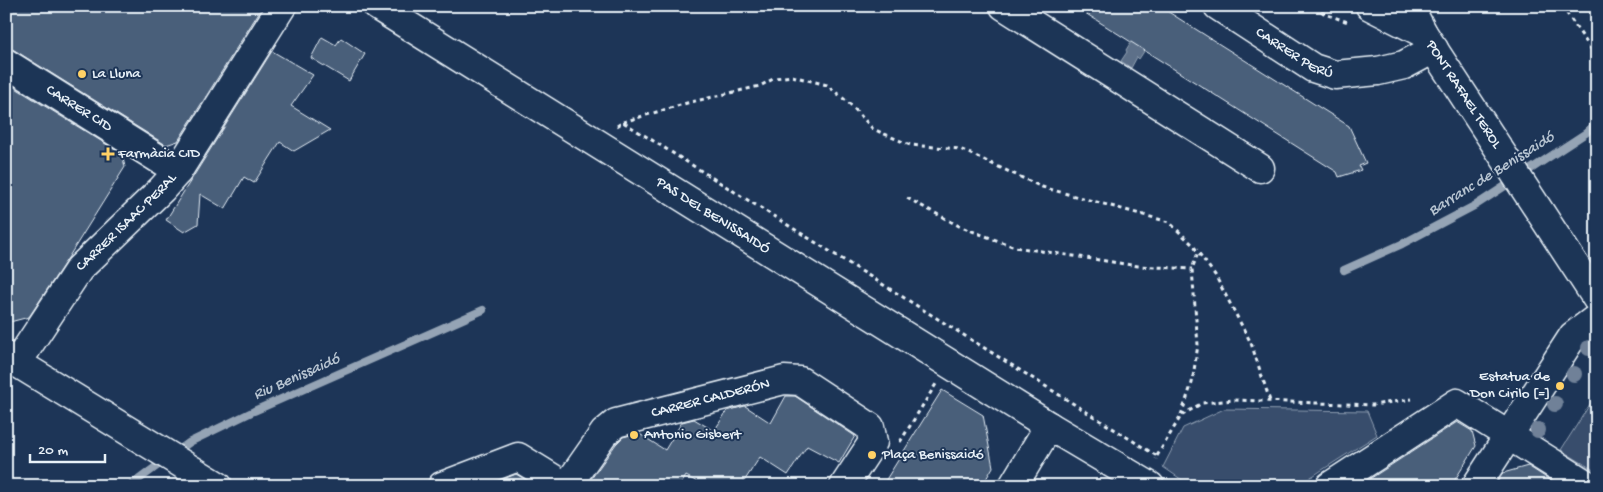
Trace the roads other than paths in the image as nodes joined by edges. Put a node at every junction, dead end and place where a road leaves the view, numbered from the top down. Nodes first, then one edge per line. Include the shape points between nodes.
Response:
1 (282, 6) edge
2 (377, 6) edge
3 (1004, 6) edge
4 (1218, 6) edge
5 (1370, 6) edge
6 (1408, 6) edge
7 (1423, 6) edge
8 (1428, 41) junction
9 (6, 63) edge
10 (1260, 168) dead end
11 (178, 171) junction
12 (1591, 290) edge
13 (1597, 318) edge
14 (12, 359) edge
15 (1049, 426) junction
16 (1508, 436) junction
17 (1146, 484) edge
18 (218, 486) edge
19 (442, 486) edge
20 (566, 486) edge
21 (844, 486) edge
22 (1013, 486) edge
23 (1330, 486) edge
24 (1476, 486) edge
25 (1589, 486) edge

1 - 11 street, CARRER ISAAC PERAL
2 - 15 street, PAS DEL BENISSAIDÓ
3 - 10 street
4 - 8 street, CARRER PERÚ via 1313,68 1335,75 1404,65
5 - 8 street
6 - 8 street, PONT RAFAEL TEROL
7 - 8 street
8 - 12 street, PONT RAFAEL TEROL
9 - 11 street, CARRER CID
11 - 14 street, CARRER ISAAC PERAL via 80,268
13 - 16 street via 1573,336
14 - 18 street
15 - 17 street, PAS DEL BENISSAIDÓ
15 - 22 street
16 - 23 street via 1457,403
16 - 24 street
16 - 25 street
19 - 20 street via 518,456
20 - 21 street, CARRER CALDERÓN via 604,433 616,423 784,380 800,381 872,435

